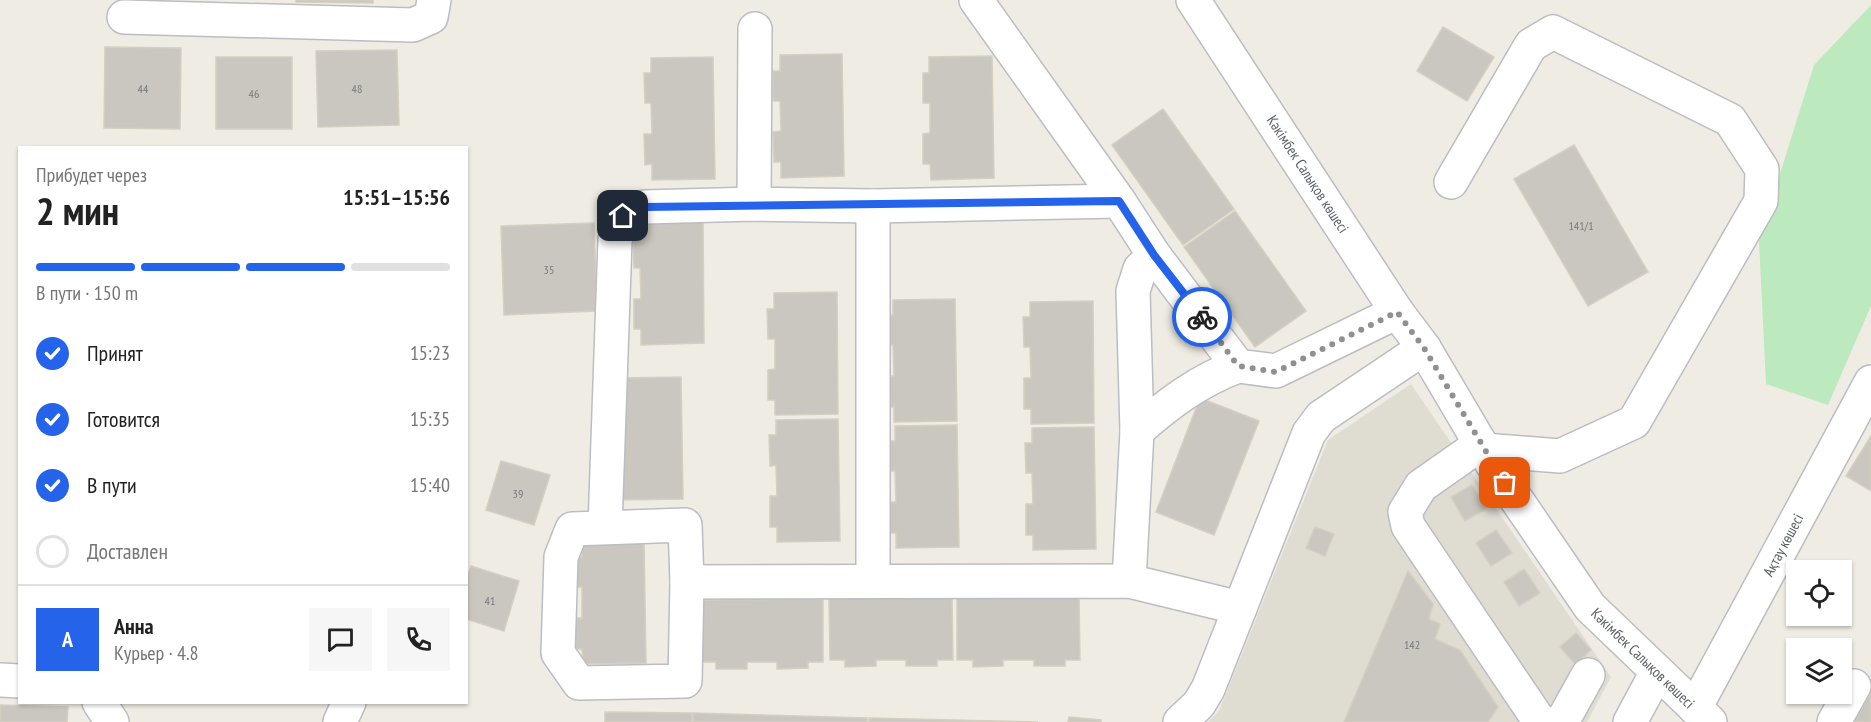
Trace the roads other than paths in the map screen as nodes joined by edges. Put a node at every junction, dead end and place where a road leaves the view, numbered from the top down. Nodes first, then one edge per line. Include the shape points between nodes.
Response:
1 (434, 0) edge
2 (976, 0) edge
3 (1193, 0) edge
4 (124, 17) dead end
5 (755, 30) dead end
6 (1451, 182) dead end
7 (1119, 201) junction
8 (754, 204) junction
9 (873, 206) junction
10 (1154, 255) junction
11 (1397, 312) junction
12 (1424, 348) junction
13 (1238, 366) junction
14 (1871, 382) edge
15 (1137, 431) junction
16 (1483, 447) junction
17 (605, 527) junction
18 (873, 579) junction
19 (1129, 581) junction
20 (687, 582) junction
21 (1240, 608) junction
22 (1657, 672) junction
23 (1587, 675) dead end
24 (0, 680) edge
25 (18, 681) edge
26 (1854, 686) dead end
27 (100, 704) edge
28 (348, 704) edge
29 (1702, 715) edge
30 (112, 722) edge
31 (340, 722) edge
32 (1180, 722) edge
33 (1544, 722) edge
34 (1562, 722) edge
35 (1630, 722) edge
36 (1834, 722) edge

1 - 4 street via 431,17 413,25
2 - 7 street
3 - 11 street, Кәкімбек Салықов көшесі
5 - 8 street
6 - 16 street via 1532,45 1553,32 1730,120 1762,170 1761,201 1634,422 1560,456
7 - 9 street
7 - 10 street
8 - 9 street
8 - 17 street via 644,207 623,216 615,240
9 - 18 street
10 - 13 street
10 - 15 street via 1140,269 1133,291
11 - 12 street, Кәкімбек Салықов көшесі
11 - 13 street via 1276,372
12 - 16 street, Кәкімбек Салықов көшесі
12 - 21 street via 1321,417 1309,434
13 - 15 street via 1208,377 1173,399
14 - 29 street, Ақтау көшесі
15 - 19 street
16 - 22 street, Кәкімбек Салықов көшесі via 1590,607
16 - 33 street via 1421,486 1405,512 1408,526 1538,719
17 - 20 street via 685,525
17 - 20 street via 572,529 561,557 558,653 579,683 685,681
18 - 19 street
18 - 20 street
19 - 21 street
21 - 32 street via 1209,689
22 - 29 street, Кәкімбек Салықов көшесі
22 - 35 street
23 - 34 street
24 - 25 street
26 - 36 street
27 - 30 street
28 - 31 street

